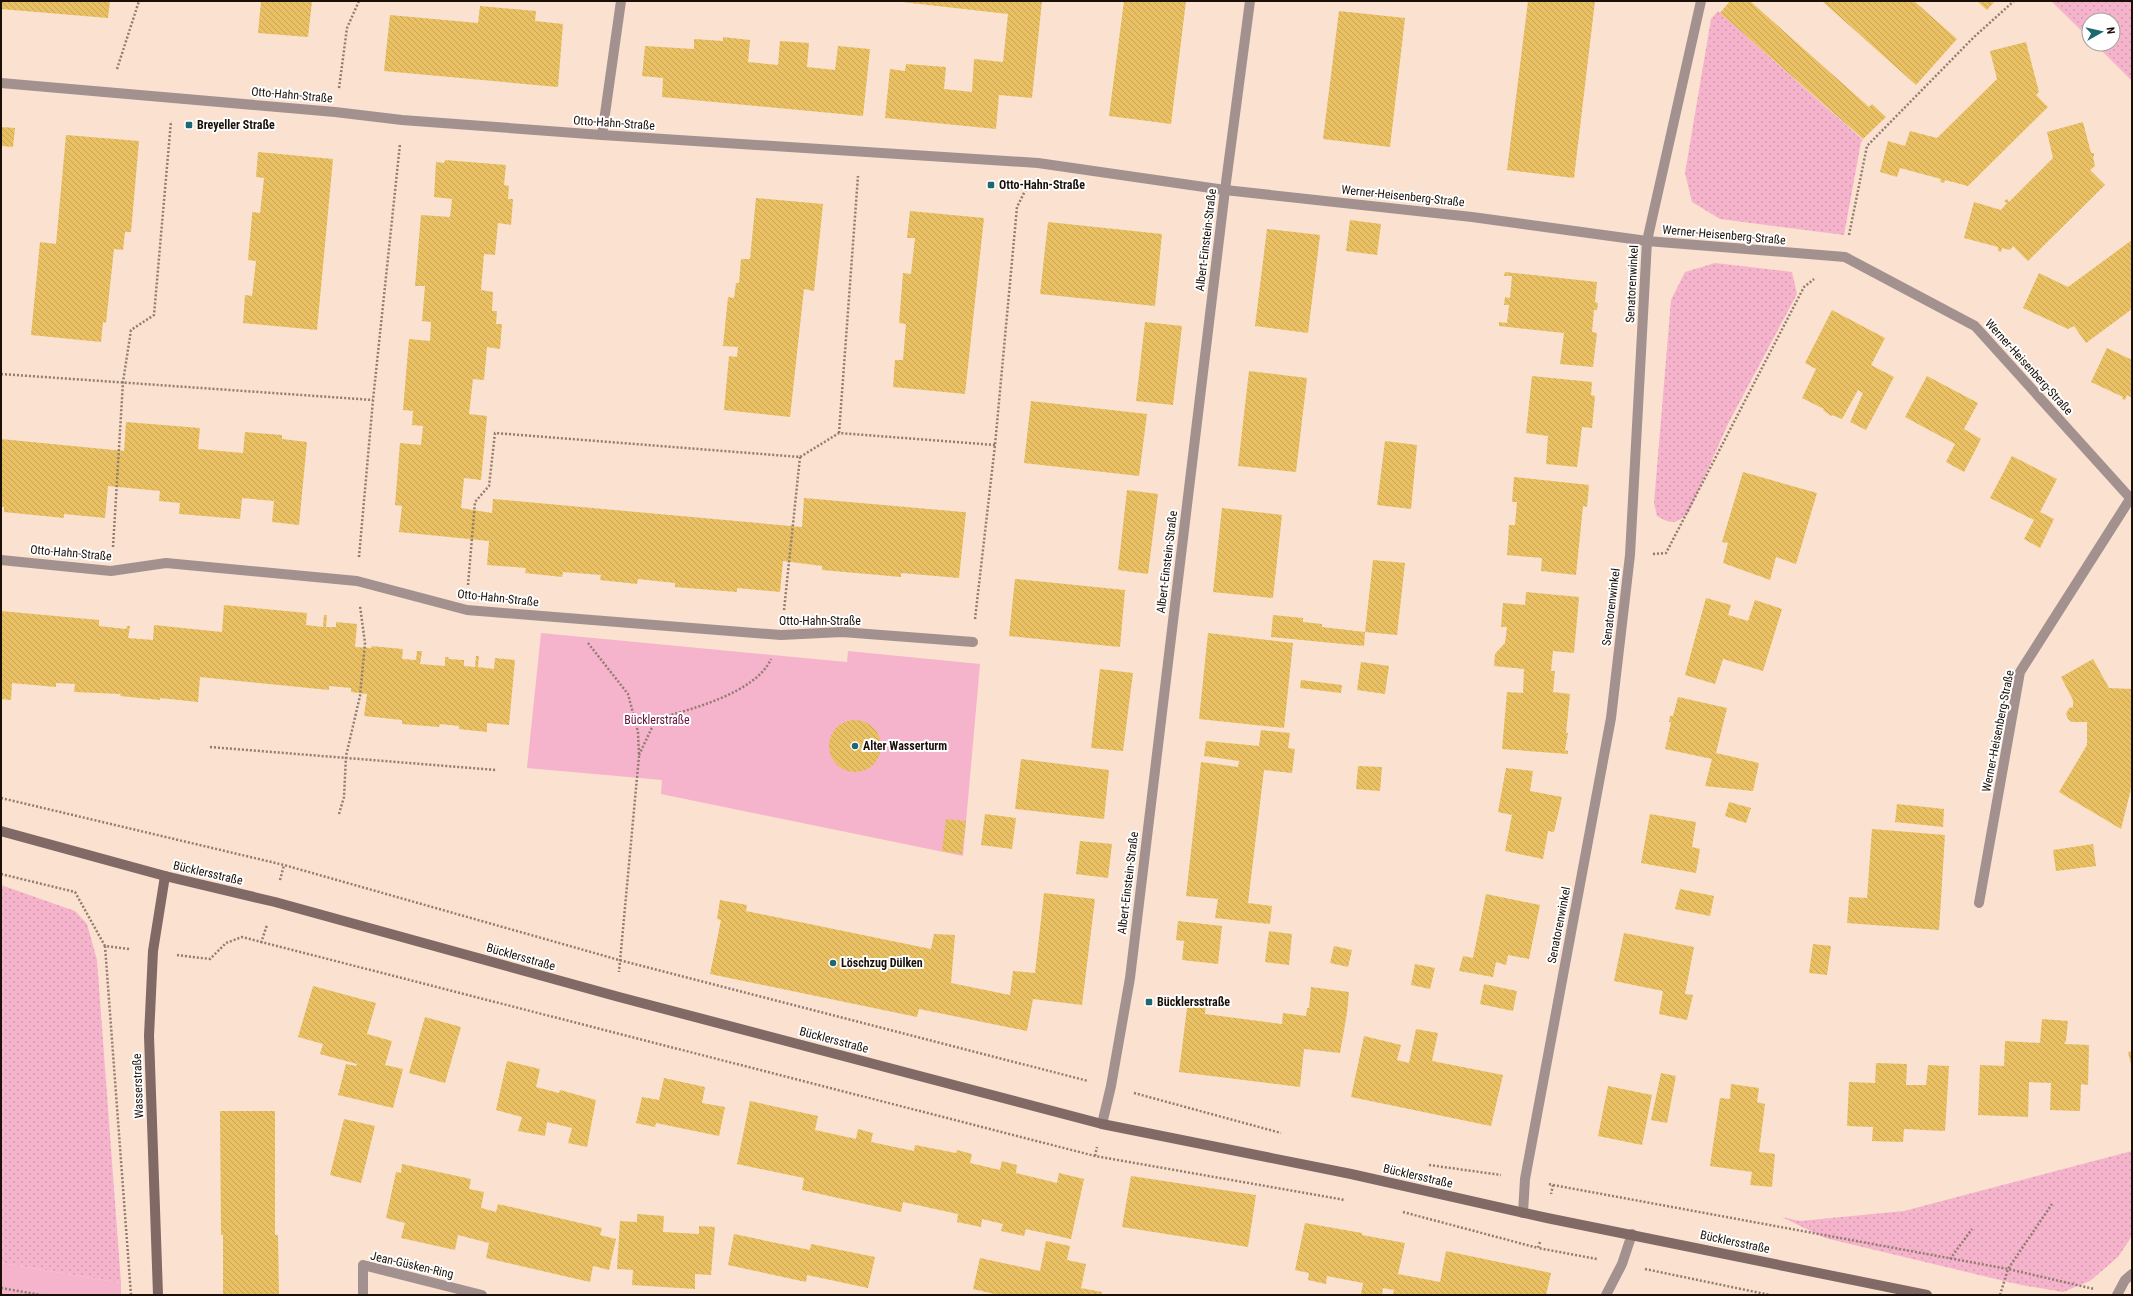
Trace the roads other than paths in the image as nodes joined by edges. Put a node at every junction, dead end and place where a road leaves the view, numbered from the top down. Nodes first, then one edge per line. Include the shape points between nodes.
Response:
1 (621, 1) edge
2 (1250, 1) edge
3 (1701, 1) edge
4 (1, 83) edge
5 (602, 135) junction
6 (1226, 190) junction
7 (1647, 241) junction
8 (2131, 499) edge
9 (1, 560) edge
10 (973, 642) road end
11 (1, 830) edge
12 (165, 876) junction
13 (1979, 903) dead end
14 (1102, 1124) junction
15 (1523, 1213) junction
16 (1632, 1234) junction
17 (2132, 1274) edge
18 (2117, 1294) edge
19 (158, 1295) edge
20 (363, 1295) edge
21 (482, 1295) edge
22 (1606, 1295) edge
23 (1927, 1295) edge

1 - 5 street
2 - 6 street, Albert-Einstein-Straße
3 - 7 street, Senatorenwinkel
4 - 5 street, Otto-Hahn-Straße via 402,120
5 - 6 street, Otto-Hahn-Straße via 1038,163
6 - 7 street, Werner-Heisenberg-Straße via 1472,217
6 - 14 street, Albert-Einstein-Straße via 1131,970 1112,1086
7 - 8 street, Werner-Heisenberg-Straße via 1845,257 1975,326
7 - 15 street, Senatorenwinkel via 1630,555 1611,718 1525,1179
8 - 13 street, Werner-Heisenberg-Straße via 2020,672
9 - 10 street, Otto-Hahn-Straße via 111,571 166,563 357,581 466,610 781,635 842,632
11 - 12 main road, Bücklersstraße
12 - 14 main road, Bücklersstraße via 275,902 619,997
12 - 19 main road, Wasserstraße via 153,952 149,1036
14 - 15 main road, Bücklersstraße via 1351,1174
15 - 16 main road, Bücklersstraße
16 - 22 street via 1622,1264
16 - 23 main road, Bücklersstraße
17 - 18 street
20 - 21 street, Jean-Güsken-Ring via 363,1265

